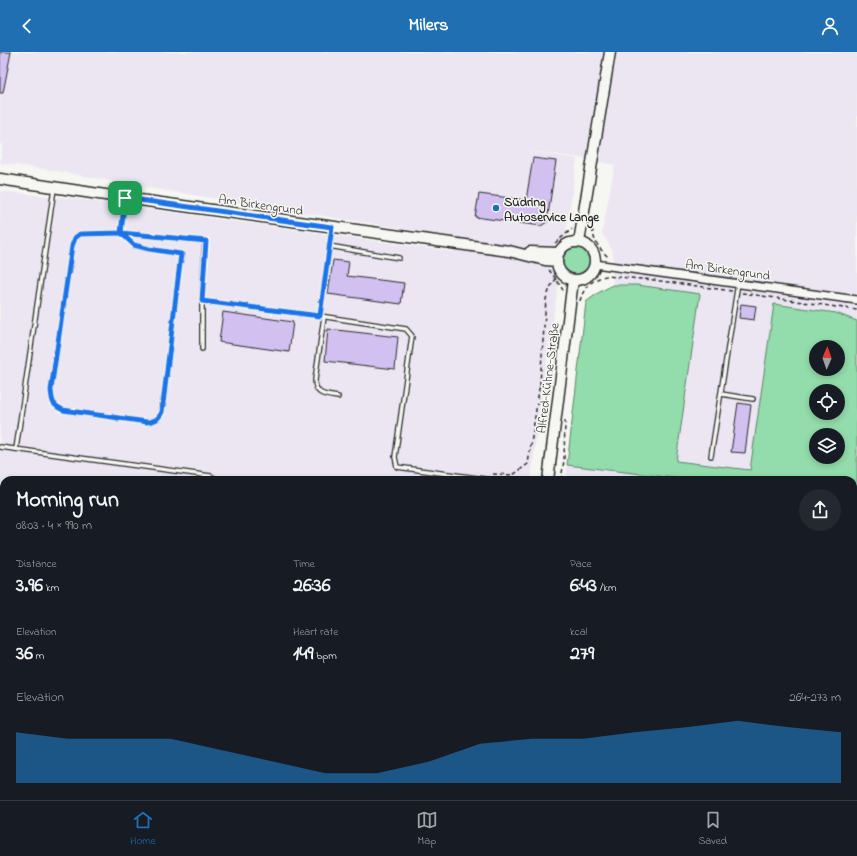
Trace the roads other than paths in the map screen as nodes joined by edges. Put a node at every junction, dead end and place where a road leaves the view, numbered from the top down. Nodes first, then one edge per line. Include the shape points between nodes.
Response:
1 (610, 52) edge
2 (0, 179) edge
3 (55, 187) junction
4 (125, 198) junction
5 (332, 227) junction
6 (121, 233) junction
7 (579, 242) junction
8 (329, 246) junction
9 (556, 253) junction
10 (399, 258) dead end
11 (595, 264) junction
12 (573, 280) junction
13 (738, 283) junction
14 (857, 300) edge
15 (202, 301) junction
16 (322, 317) junction
17 (202, 349) dead end
18 (721, 394) junction
19 (338, 397) dead end
20 (753, 399) dead end
21 (0, 447) edge
22 (16, 449) junction
23 (711, 456) dead end
24 (211, 476) edge
25 (463, 476) edge
26 (548, 476) edge

1 - 7 street
2 - 3 street, Am Birkengrund
3 - 4 street, Am Birkengrund
3 - 22 lane
4 - 5 street, Am Birkengrund
4 - 6 lane
5 - 8 lane
5 - 9 street, Am Birkengrund via 518,253 545,260
6 - 6 lane via 134,245 181,254 162,412 155,421 63,410 56,407 52,400 51,390 75,238 80,234
6 - 15 lane via 206,241
7 - 9 street via 567,244
7 - 11 street via 592,250
8 - 10 lane
8 - 16 lane
9 - 12 street via 561,274
11 - 12 street via 587,277
11 - 13 street, Am Birkengrund
12 - 26 street, Alfred-Kühne-Straße
13 - 14 street, Am Birkengrund
13 - 18 lane
15 - 16 lane
15 - 17 lane
16 - 19 lane via 315,387 319,392
16 - 25 lane via 406,329 412,336 394,457 397,467
18 - 20 lane
18 - 23 lane
21 - 22 lane
22 - 24 lane

